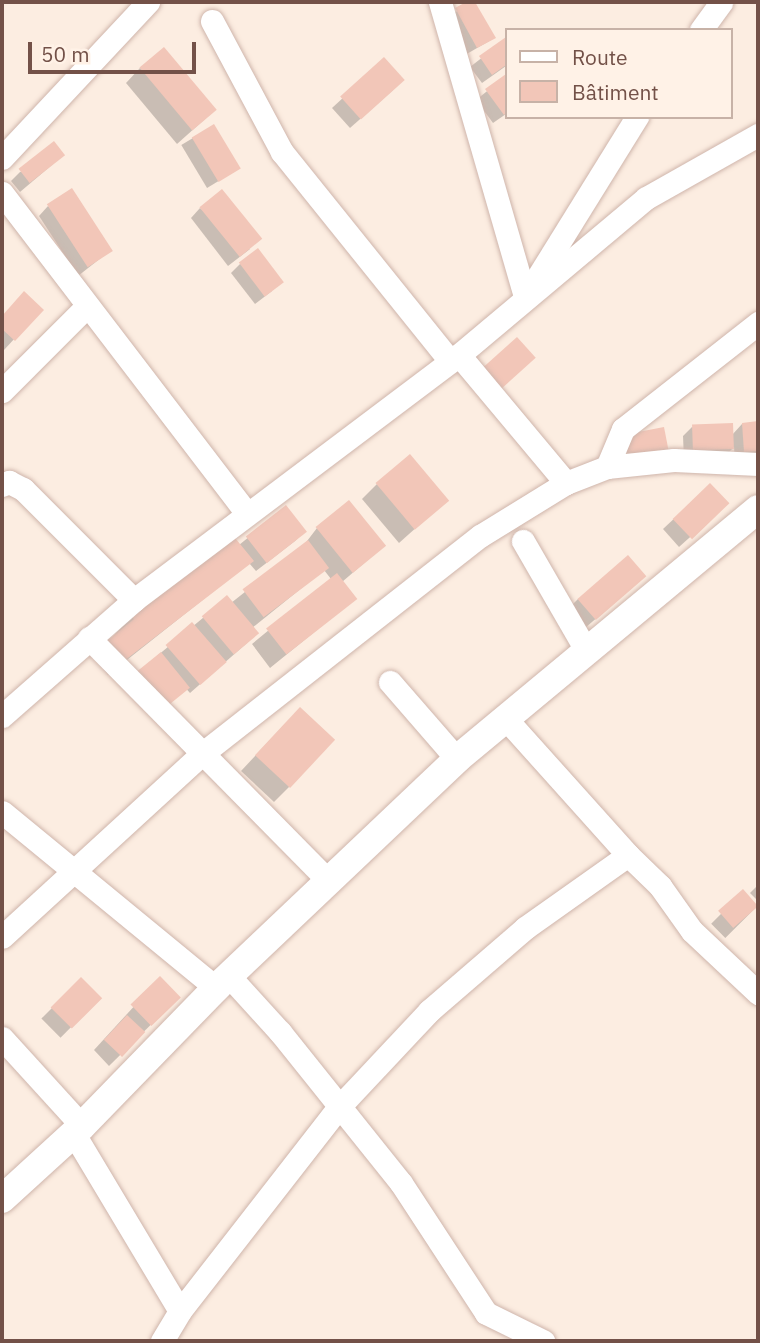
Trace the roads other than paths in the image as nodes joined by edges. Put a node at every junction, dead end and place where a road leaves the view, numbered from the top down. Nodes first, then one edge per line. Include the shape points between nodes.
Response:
1 (148, 2) edge
2 (440, 2) edge
3 (721, 2) edge
4 (212, 21) dead end
5 (702, 28) edge
6 (636, 119) edge
7 (758, 135) edge
8 (2, 158) edge
9 (2, 193) edge
10 (525, 296) junction
11 (86, 307) junction
12 (758, 323) edge
13 (454, 358) junction
14 (2, 391) edge
15 (758, 464) edge
16 (607, 467) junction
17 (4, 481) edge
18 (566, 483) junction
19 (758, 509) edge
20 (247, 513) junction
21 (523, 541) dead end
22 (134, 600) junction
23 (89, 638) junction
24 (587, 652) junction
25 (390, 682) dead end
26 (2, 716) edge
27 (506, 719) junction
28 (203, 753) junction
29 (457, 758) junction
30 (2, 812) edge
31 (628, 855) junction
32 (73, 871) junction
33 (329, 881) junction
34 (2, 937) edge
35 (223, 982) junction
36 (758, 993) edge
37 (2, 1038) edge
38 (340, 1107) junction
39 (78, 1130) junction
40 (2, 1199) edge
41 (180, 1311) junction
42 (162, 1341) edge
43 (542, 1341) edge

1 - 8 street
2 - 10 street
3 - 5 street
4 - 13 street via 282,152
6 - 10 street
7 - 10 street via 646,198
9 - 11 street
10 - 13 street
11 - 14 street
11 - 20 street
12 - 16 street via 623,429
13 - 18 street
13 - 20 street
15 - 16 street via 674,460
16 - 18 street
17 - 22 street via 23,489
18 - 28 street via 480,536
19 - 24 street
20 - 22 street
21 - 24 street
22 - 23 street
23 - 26 street
23 - 28 street
24 - 27 street
25 - 29 street
27 - 29 street
27 - 31 street
28 - 32 street
28 - 33 street
29 - 33 street
30 - 32 street
31 - 36 street via 660,886 692,931
31 - 38 street via 525,928 429,1011
32 - 34 street
32 - 35 street
33 - 35 street
35 - 38 street
35 - 39 street
37 - 39 street
38 - 41 street
38 - 43 street via 401,1183 486,1313
39 - 40 street
39 - 41 street
41 - 42 street

